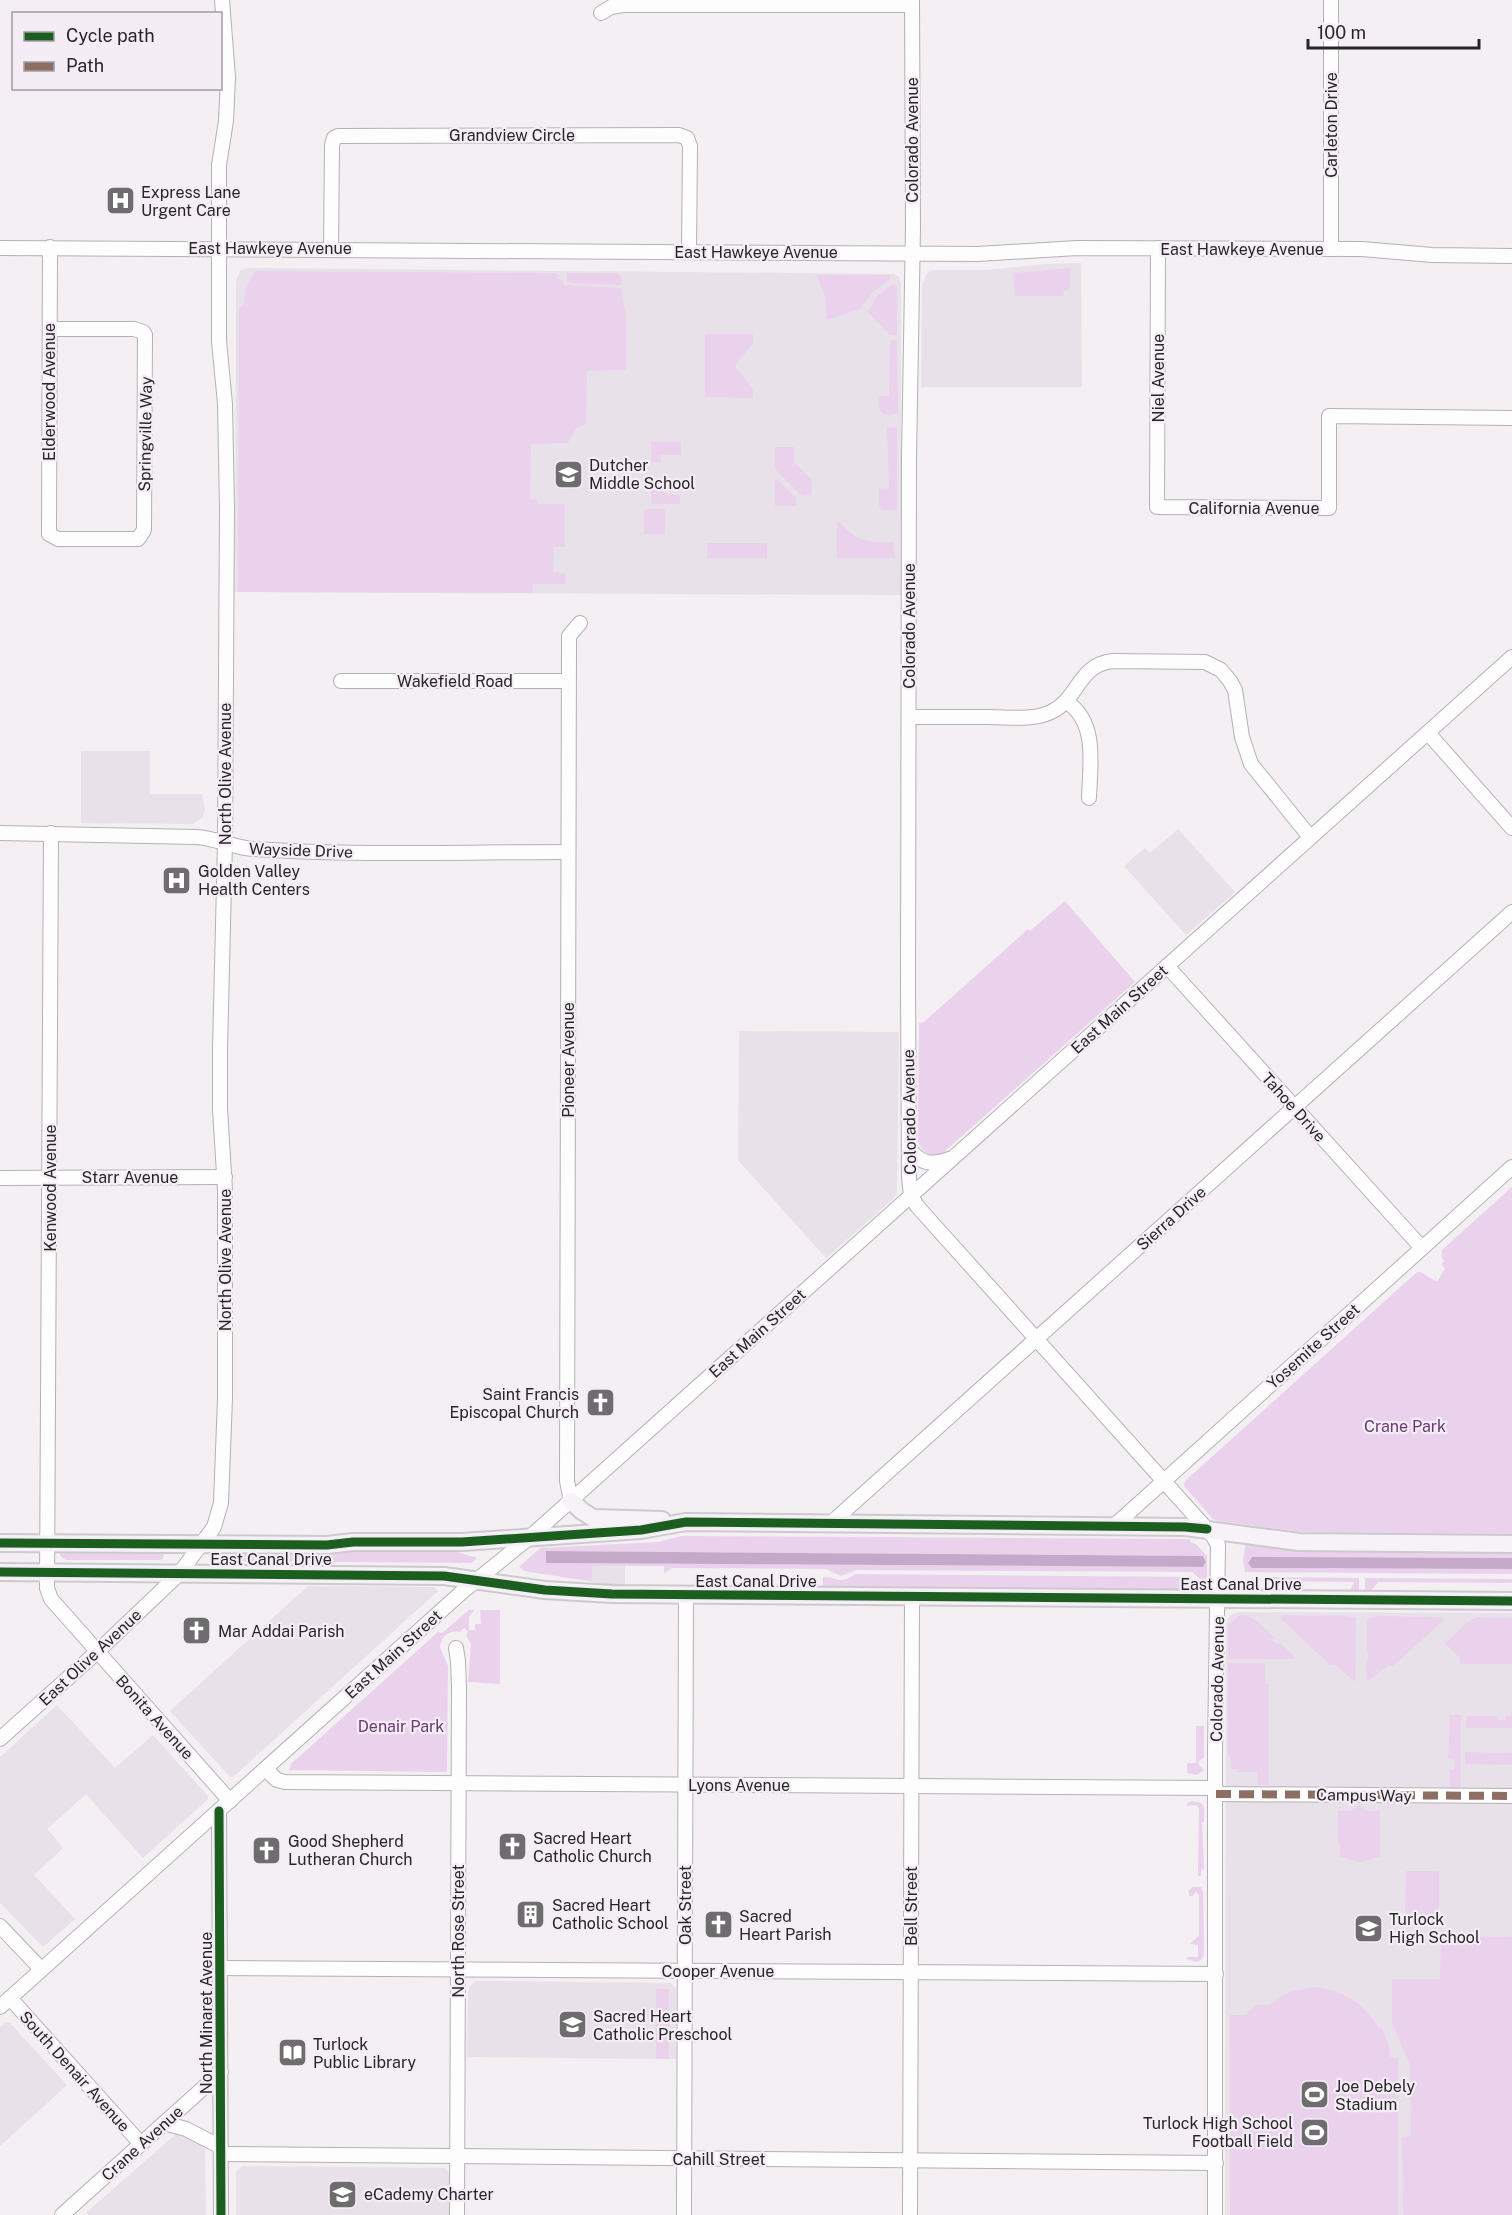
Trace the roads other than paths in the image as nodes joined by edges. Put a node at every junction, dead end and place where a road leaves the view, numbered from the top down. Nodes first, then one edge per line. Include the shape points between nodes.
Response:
1 (222, 0) edge
2 (1331, 0) edge
3 (912, 2) edge
4 (601, 13) dead end
5 (50, 247) junction
6 (219, 247) junction
7 (0, 248) edge
8 (331, 248) junction
9 (1158, 248) junction
10 (1331, 249) junction
11 (689, 251) junction
12 (912, 253) junction
13 (1512, 256) edge
14 (50, 329) junction
15 (1512, 418) edge
16 (1157, 507) joint
17 (141, 537) joint
18 (580, 623) dead end
19 (1512, 657) edge
20 (341, 681) dead end
21 (568, 681) junction
22 (1066, 702) junction
23 (909, 717) junction
24 (1428, 733) junction
25 (1089, 798) dead end
26 (1512, 828) edge
27 (0, 833) edge
28 (51, 833) junction
29 (1310, 837) junction
30 (225, 842) junction
31 (568, 852) junction
32 (1512, 912) edge
33 (1167, 966) junction
34 (1294, 1107) junction
35 (909, 1148) junction
36 (953, 1157) junction
37 (1512, 1167) edge
38 (0, 1178) edge
39 (50, 1178) junction
40 (225, 1178) junction
41 (911, 1195) junction
42 (1422, 1248) junction
43 (1035, 1340) junction
44 (1162, 1482) junction
45 (571, 1501) junction
46 (686, 1522) junction
47 (830, 1524) junction
48 (1114, 1526) junction
49 (1207, 1529) junction
50 (530, 1538) junction
51 (0, 1543) edge
52 (49, 1543) junction
53 (202, 1544) junction
54 (1512, 1544) edge
55 (0, 1572) edge
56 (47, 1572) junction
57 (179, 1574) junction
58 (477, 1580) junction
59 (686, 1595) junction
60 (912, 1597) junction
61 (1218, 1599) junction
62 (1512, 1601) edge
63 (456, 1648) dead end
64 (97, 1652) junction
65 (0, 1739) edge
66 (265, 1769) junction
67 (458, 1783) junction
68 (685, 1784) junction
69 (911, 1786) junction
70 (1216, 1791) junction
71 (1512, 1796) edge
72 (230, 1801) junction
73 (219, 1811) junction
74 (0, 1926) edge
75 (220, 1968) junction
76 (41, 1969) junction
77 (458, 1969) junction
78 (684, 1971) junction
79 (911, 1973) junction
80 (1216, 1974) junction
81 (5, 2002) edge
82 (221, 2072) junction
83 (164, 2123) junction
84 (141, 2144) junction
85 (221, 2150) junction
86 (458, 2156) junction
87 (684, 2159) junction
88 (910, 2160) junction
89 (1216, 2163) junction
90 (62, 2215) edge
91 (221, 2215) edge
92 (457, 2215) edge
93 (684, 2215) edge
94 (910, 2215) edge
95 (1215, 2215) edge

1 - 6 street, North Olive Avenue via 228,77 219,165
2 - 10 street, Carleton Drive
3 - 4 street via 623,5
3 - 12 street, Colorado Avenue
5 - 6 street, East Hawkeye Avenue
5 - 7 street, East Hawkeye Avenue
5 - 14 street, Elderwood Avenue
6 - 8 street, East Hawkeye Avenue
6 - 30 street, North Olive Avenue via 227,508
8 - 11 street, East Hawkeye Avenue
8 - 11 street, Grandview Circle via 332,145 338,136 679,135 687,138 690,146
9 - 10 street, East Hawkeye Avenue
9 - 12 street, East Hawkeye Avenue
9 - 16 street, Niel Avenue
10 - 13 street, East Hawkeye Avenue
11 - 12 street, East Hawkeye Avenue
12 - 23 street, Colorado Avenue
14 - 17 street, Elderwood Avenue via 49,530 58,539
14 - 17 street, Springville Way via 134,329 142,332 146,340
15 - 16 street, California Avenue via 1329,417 1329,508
18 - 21 street, Pioneer Avenue via 569,636
19 - 24 street, East Main Street
20 - 21 street, Wakefield Road
21 - 31 street, Pioneer Avenue
22 - 23 street via 1051,712 1028,718
22 - 25 street via 1081,716 1089,735
22 - 29 street via 1088,671 1107,662 1214,665 1235,690 1242,737 1251,764
23 - 35 street, Colorado Avenue
24 - 26 street
24 - 29 street, East Main Street
27 - 28 street, Wayside Drive
28 - 30 street, Wayside Drive
28 - 39 street, Kenwood Avenue
29 - 33 street, East Main Street
30 - 31 street, Wayside Drive via 245,848 322,852
30 - 40 street, North Olive Avenue via 220,1050
31 - 45 street, Pioneer Avenue via 567,1481
32 - 34 street, Sierra Drive
33 - 34 street, Tahoe Drive
33 - 36 street, East Main Street
34 - 42 street, Tahoe Drive
34 - 43 street, Sierra Drive
35 - 36 street via 927,1162
35 - 41 street, Colorado Avenue
36 - 41 street, East Main Street
37 - 42 street, Yosemite Street
38 - 39 street, Starr Avenue
39 - 40 street, Starr Avenue
39 - 52 street, Kenwood Avenue
40 - 53 street, North Olive Avenue via 222,1487 218,1520
41 - 43 street, Colorado Avenue
41 - 45 street, East Main Street
42 - 44 street, Yosemite Street
43 - 44 street, Colorado Avenue
43 - 47 street, Sierra Drive
44 - 48 street, Yosemite Street
44 - 49 street, Colorado Avenue
45 - 46 main road via 593,1518
45 - 50 street, East Main Street
46 - 47 main road, East Canal Drive
46 - 50 main road, East Canal Drive via 640,1530
47 - 48 main road, East Canal Drive
48 - 49 main road, East Canal Drive
49 - 54 main road, East Canal Drive via 1299,1542
49 - 61 street, Colorado Avenue via 1218,1548
50 - 53 main road, East Canal Drive via 327,1545
50 - 58 street, East Main Street
51 - 52 main road, East Canal Drive
52 - 53 main road, East Canal Drive
52 - 56 street, Kenwood Avenue
53 - 57 street, North Olive Avenue
55 - 56 main road, East Canal Drive
56 - 57 main road, East Canal Drive
56 - 64 street, Bonita Avenue via 51,1599
57 - 58 main road, East Canal Drive via 434,1575
57 - 64 street, East Olive Avenue
58 - 59 main road, East Canal Drive via 575,1593
58 - 66 street, East Main Street
59 - 60 main road, East Canal Drive
59 - 68 street, Oak Street
60 - 61 main road, East Canal Drive
60 - 69 street, Bell Street
61 - 62 main road, East Canal Drive
61 - 70 street, Colorado Avenue
63 - 67 street, North Rose Street
64 - 65 street, East Olive Avenue
64 - 72 street, Bonita Avenue
66 - 67 street, Lyons Avenue via 285,1782
66 - 72 street, East Main Street
67 - 68 street, Lyons Avenue
67 - 77 street, North Rose Street
68 - 69 street, Lyons Avenue
68 - 78 street, Oak Street
69 - 70 street, Lyons Avenue
69 - 79 street, Bell Street
70 - 71 street, Campus Way
70 - 80 street, Colorado Avenue
72 - 73 street, East Main Street
73 - 75 street, North Minaret Avenue
73 - 76 street, East Main Street
74 - 76 street
75 - 77 street, Cooper Avenue
75 - 82 street, North Minaret Avenue
76 - 81 street, East Main Street
77 - 78 street, Cooper Avenue
77 - 86 street, North Rose Street
78 - 79 street, Cooper Avenue
78 - 87 street, Oak Street
79 - 80 street, Cooper Avenue
79 - 88 street, Bell Street
80 - 89 street, Colorado Avenue
81 - 84 street, South Denair Avenue
82 - 83 street, Crane Avenue
82 - 85 street, North Minaret Avenue
83 - 84 street, Crane Avenue
83 - 85 street via 186,2129
84 - 90 street, Crane Avenue
85 - 86 street, Cahill Street
85 - 91 street, North Minaret Avenue
86 - 87 street, Cahill Street
86 - 92 street, North Rose Street
87 - 88 street, Cahill Street
87 - 93 street, Oak Street
88 - 89 street, Cahill Street
88 - 94 street, Bell Street
89 - 95 street, Colorado Avenue

